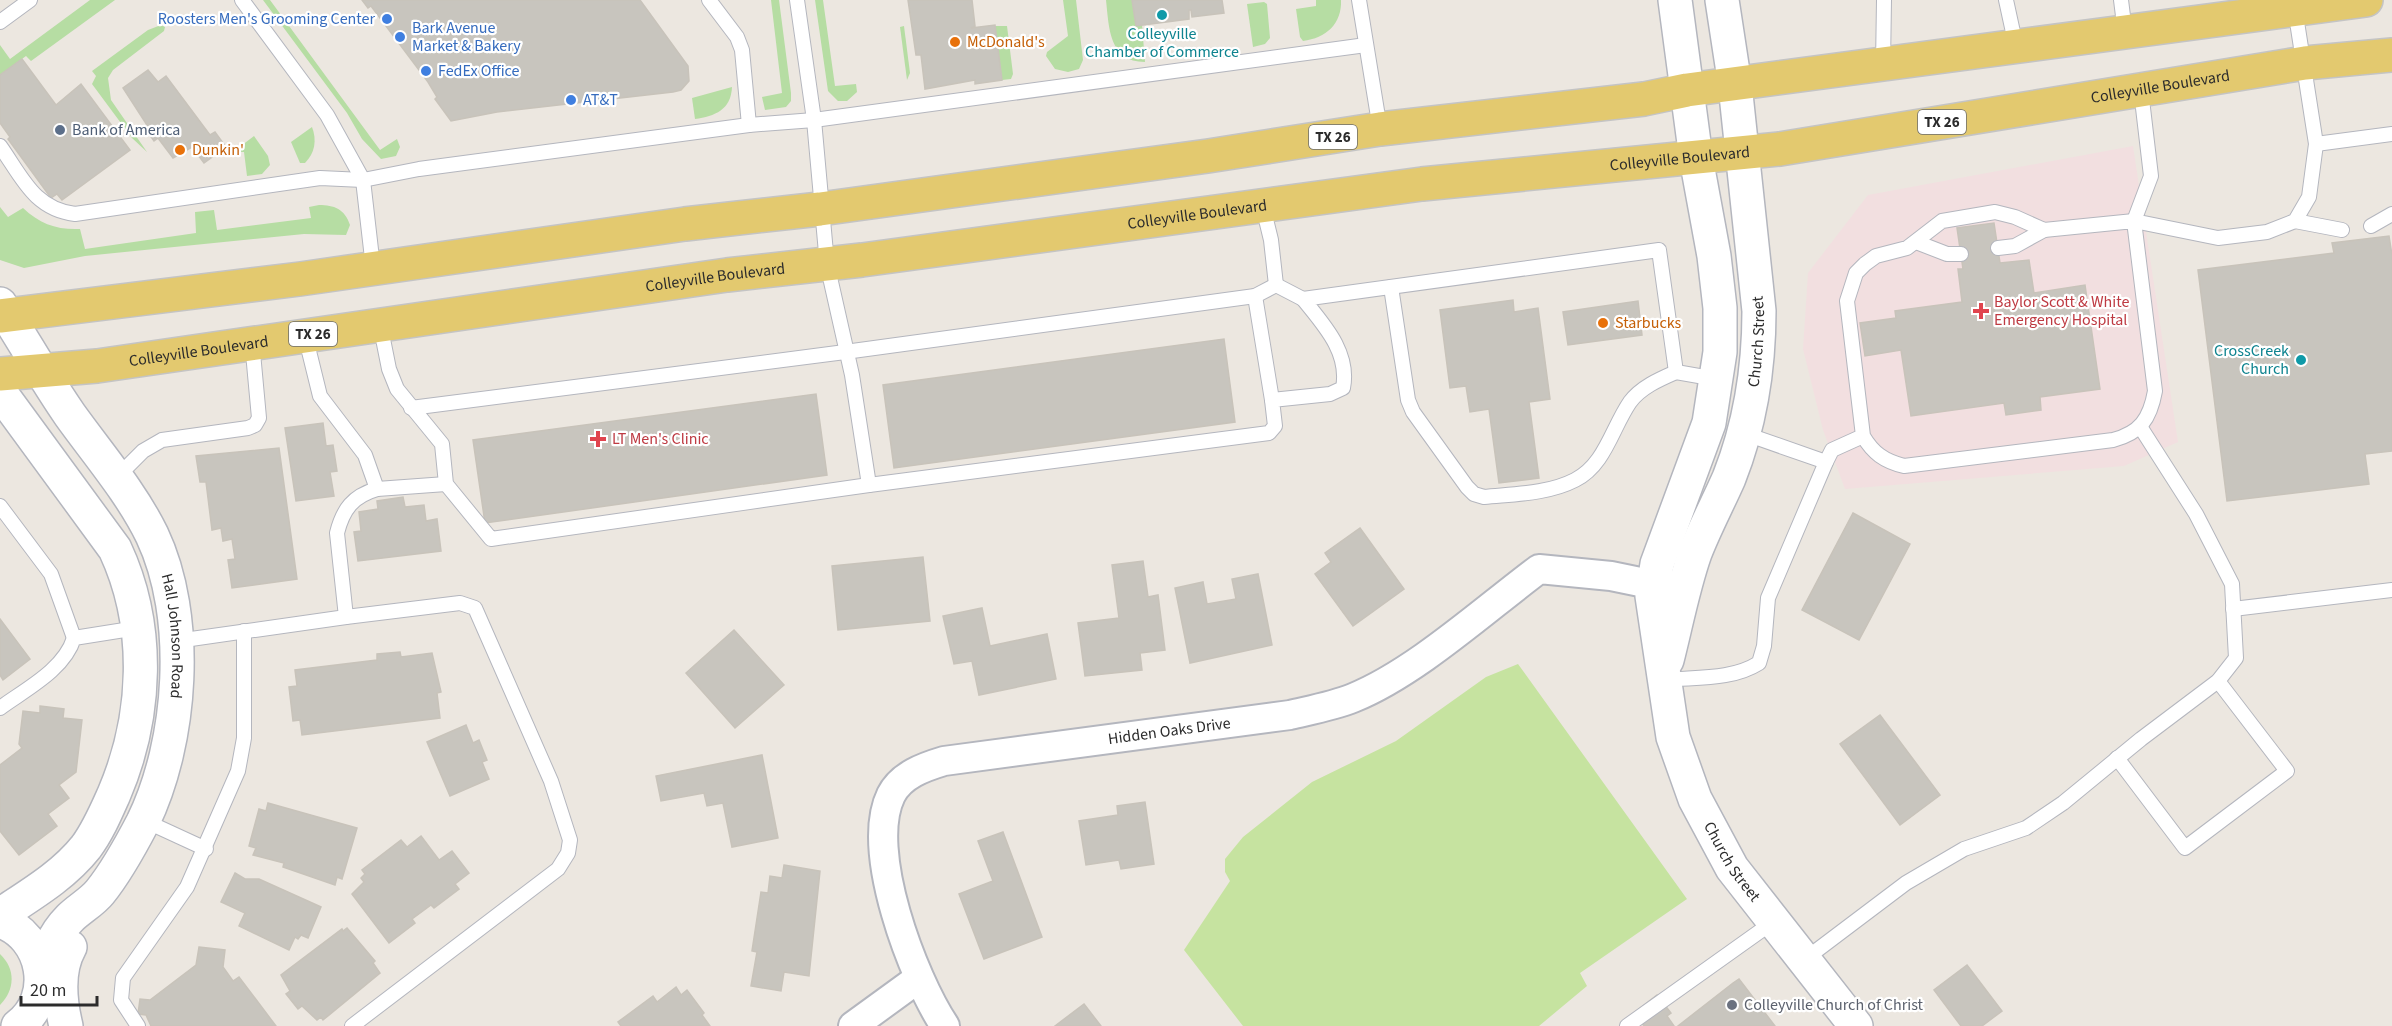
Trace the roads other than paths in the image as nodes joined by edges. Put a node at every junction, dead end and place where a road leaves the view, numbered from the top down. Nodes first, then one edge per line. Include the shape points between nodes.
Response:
1 (30, 0) edge
2 (242, 0) edge
3 (709, 0) edge
4 (797, 0) edge
5 (1359, 0) edge
6 (1675, 0) edge
7 (1722, 0) edge
8 (1884, 0) edge
9 (2006, 0) edge
10 (2121, 0) edge
11 (2366, 0) edge
12 (2294, 4) edge
13 (0, 22) edge
14 (2125, 32) junction
15 (1366, 45) junction
16 (2016, 46) junction
17 (2392, 55) edge
18 (2305, 63) junction
19 (1883, 65) junction
20 (1736, 85) junction
21 (1687, 90) junction
22 (2141, 91) junction
23 (814, 120) junction
24 (749, 125) junction
25 (1380, 129) junction
26 (2392, 134) edge
27 (2316, 144) junction
28 (0, 146) edge
29 (1743, 154) junction
30 (1696, 158) junction
31 (363, 180) junction
32 (1263, 207) junction
33 (820, 209) junction
34 (2392, 214) edge
35 (2134, 221) junction
36 (2295, 221) junction
37 (2371, 226) dead end
38 (2044, 230) junction
39 (2342, 230) dead end
40 (1916, 242) junction
41 (1998, 248) dead end
42 (1961, 254) dead end
43 (827, 264) junction
44 (373, 267) junction
45 (1276, 285) junction
46 (1391, 287) junction
47 (1255, 296) junction
48 (1302, 299) junction
49 (2, 312) edge
50 (380, 324) junction
51 (305, 335) junction
52 (252, 342) junction
53 (845, 352) junction
54 (39, 370) junction
55 (1677, 372) junction
56 (0, 374) edge
57 (1718, 379) junction
58 (1753, 387) junction
59 (0, 392) edge
60 (1272, 400) junction
61 (411, 408) junction
62 (2142, 428) junction
63 (1743, 433) junction
64 (1863, 436) junction
65 (1826, 462) junction
66 (115, 479) junction
67 (446, 484) junction
68 (869, 485) junction
69 (376, 489) junction
70 (0, 506) edge
71 (1654, 584) junction
72 (2392, 590) edge
73 (1685, 592) junction
74 (2233, 609) junction
75 (346, 617) junction
76 (139, 628) junction
77 (244, 632) junction
78 (74, 638) junction
79 (175, 641) junction
80 (1665, 675) junction
81 (2218, 681) junction
82 (0, 708) edge
83 (2117, 758) junction
84 (110, 802) junction
85 (143, 820) junction
86 (206, 849) junction
87 (100, 893) junction
88 (0, 915) edge
89 (0, 921) edge
90 (1773, 922) junction
91 (1804, 960) junction
92 (919, 978) junction
93 (35, 1009) edge
94 (66, 1026) edge
95 (138, 1026) edge
96 (352, 1026) edge
97 (853, 1026) edge
98 (945, 1026) edge
99 (1627, 1026) edge
100 (1856, 1026) edge

1 - 13 lane
2 - 31 lane via 327,115
3 - 24 lane via 742,50
4 - 23 lane
5 - 15 lane
6 - 21 street, Church Street
7 - 20 street, Church Street
8 - 19 lane
9 - 16 lane
10 - 14 lane
11 - 12 main road, TX 26
12 - 14 main road, TX 26
12 - 18 lane
14 - 16 main road, TX 26
15 - 23 lane
15 - 25 lane
16 - 19 main road, TX 26
17 - 18 main road, Colleyville Boulevard / TX 26
18 - 22 main road, Colleyville Boulevard / TX 26
18 - 27 lane
19 - 20 main road, TX 26
20 - 21 main road, TX 26
20 - 29 street, Church Street
21 - 25 main road, TX 26 via 1644,99
21 - 30 street, Church Street
22 - 29 main road, Colleyville Boulevard / TX 26
22 - 35 lane via 2151,176
23 - 24 lane
23 - 33 lane
24 - 31 lane
25 - 33 main road, TX 26
26 - 27 lane
27 - 36 lane via 2309,197
28 - 31 lane via 45,206 75,214 320,178
29 - 30 main road, Colleyville Boulevard / TX 26
29 - 58 street, Church Street via 1759,311
30 - 32 main road, Colleyville Boulevard / TX 26 via 1422,184
30 - 57 street, Church Street via 1720,308
31 - 44 lane
32 - 43 main road, Colleyville Boulevard / TX 26
32 - 45 lane
33 - 43 lane
33 - 44 main road, TX 26
34 - 37 lane
35 - 36 lane via 2218,238 2267,232
35 - 38 lane
35 - 62 lane via 2155,391
36 - 39 lane
38 - 40 lane via 1995,212 1942,221
38 - 41 lane via 2015,246
40 - 42 lane via 1947,254
40 - 64 lane via 1876,256 1856,273 1850,286 1846,301
43 - 50 main road, Colleyville Boulevard / TX 26
43 - 53 lane
44 - 49 main road, TX 26 via 300,279
45 - 47 lane
45 - 48 lane
46 - 48 lane
46 - 55 lane via 1659,250
46 - 55 lane via 1413,412 1467,487 1484,497 1551,489 1577,479 1599,457 1630,402 1656,381
47 - 53 lane
47 - 60 lane
48 - 60 lane via 1334,338 1345,378 1343,388 1330,394
49 - 54 street, Hall Johnson Road
50 - 51 main road, Colleyville Boulevard / TX 26
50 - 61 lane via 389,369
51 - 52 main road, Colleyville Boulevard / TX 26
51 - 69 lane via 320,396 365,455
52 - 54 main road, Colleyville Boulevard / TX 26 via 98,366
52 - 66 lane via 259,418 255,425 162,440 143,451
53 - 61 lane
53 - 68 lane
54 - 56 main road, Colleyville Boulevard / TX 26
54 - 66 street, Hall Johnson Road
55 - 57 lane
57 - 58 street
57 - 71 street, Church Street via 1709,423 1660,554
58 - 63 street, Church Street
59 - 76 street, Hall Johnson Road via 115,549 126,573
60 - 68 lane via 1275,426 1269,433
61 - 67 lane via 442,444
62 - 64 lane via 2113,440 1904,466 1876,454
62 - 74 lane via 2196,514 2232,584
63 - 65 lane
63 - 73 street, Church Street via 1729,477 1694,556
64 - 65 lane via 1832,450
65 - 80 lane via 1768,598 1759,663 1733,674
66 - 79 street, Hall Johnson Road via 152,536 173,609
67 - 68 lane via 491,539
67 - 69 lane
69 - 75 lane via 353,500 340,520 337,533
70 - 78 lane via 51,574
71 - 73 street, Hidden Oaks Drive
71 - 80 street, Church Street via 1652,596
71 - 92 street, Hidden Oaks Drive via 1539,569 1405,670 1332,705 1290,715 944,760 920,769 903,780 892,794 885,813 883,840 902,933
72 - 74 lane
73 - 80 street, Church Street
74 - 81 lane via 2236,658
75 - 77 lane
75 - 96 lane via 460,603 475,608 551,781 570,840 568,853 558,869
76 - 78 lane
76 - 79 street
76 - 84 street, Hall Johnson Road via 136,718 129,755
77 - 79 lane
77 - 86 lane via 242,757
78 - 82 lane via 61,662
79 - 85 street, Hall Johnson Road via 177,686 170,741
80 - 90 street, Church Street via 1673,737 1695,799 1732,868
81 - 83 lane
81 - 83 lane via 2287,771 2185,848
83 - 91 lane via 2026,828 1964,849 1916,877
84 - 85 street
84 - 88 street, Hall Johnson Road via 97,831 72,862
85 - 86 lane
85 - 87 street, Hall Johnson Road
86 - 95 lane via 180,901 123,978 121,1000
87 - 93 street, Hall Johnson Road via 68,920 52,941
87 - 94 street via 64,964 61,997
89 - 93 street via 15,928 37,956
90 - 91 street, Church Street
90 - 99 lane
91 - 100 street, Church Street
92 - 97 street
92 - 98 street, Hidden Oaks Drive

